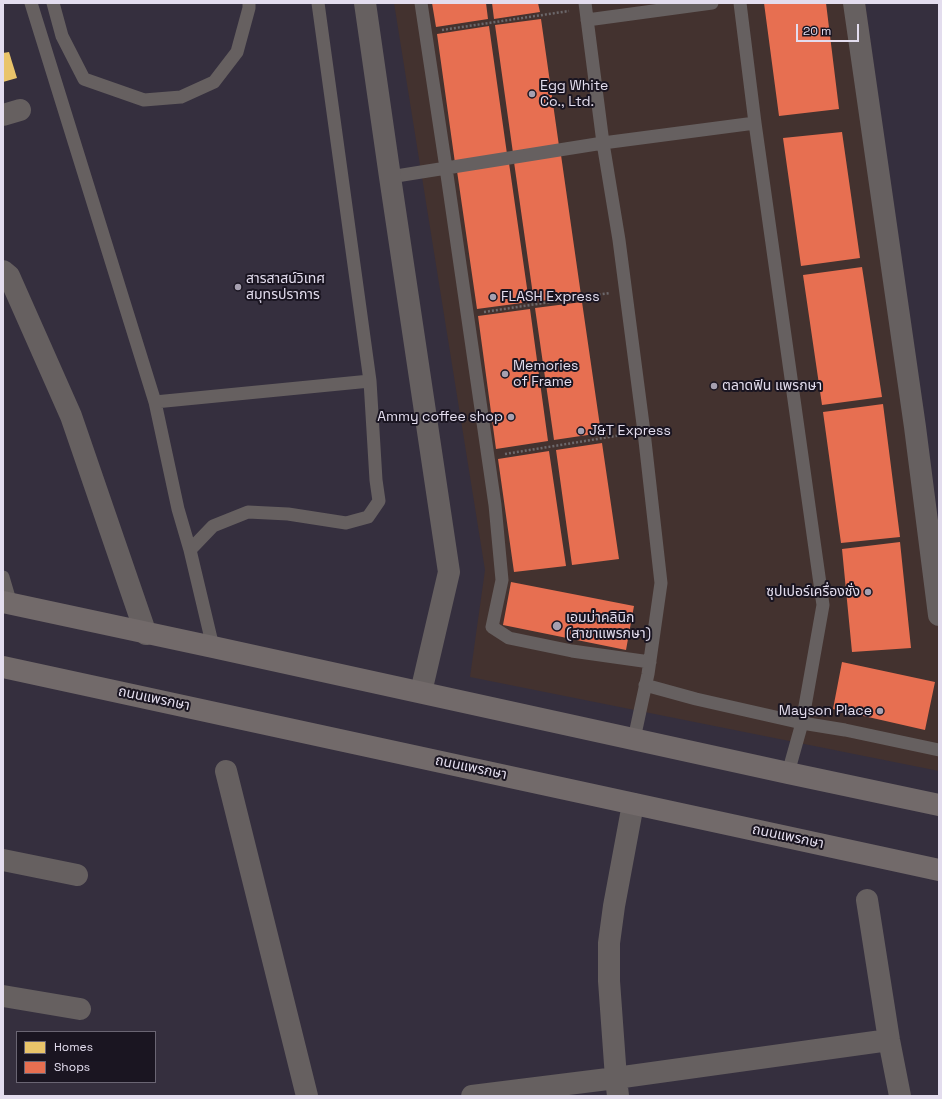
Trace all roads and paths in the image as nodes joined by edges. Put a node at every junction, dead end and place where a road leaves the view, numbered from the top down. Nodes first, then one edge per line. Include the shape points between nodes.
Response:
1 (31, 3) edge
2 (53, 3) edge
3 (249, 3) edge
4 (318, 3) edge
5 (365, 3) edge
6 (421, 3) edge
7 (712, 3) edge
8 (740, 3) edge
9 (854, 3) edge
10 (586, 10) edge
11 (425, 33) junction
12 (754, 123) junction
13 (603, 144) junction
14 (446, 168) junction
15 (390, 177) junction
16 (3, 271) edge
17 (626, 291) junction
18 (468, 314) junction
19 (370, 381) junction
20 (155, 402) junction
21 (644, 432) junction
22 (488, 456) junction
23 (190, 550) junction
24 (3, 577) edge
25 (7, 603) edge
26 (939, 615) edge
27 (146, 634) junction
28 (213, 647) junction
29 (650, 662) junction
30 (3, 667) edge
31 (646, 685) junction
32 (421, 692) junction
33 (802, 723) junction
34 (634, 739) junction
35 (939, 750) edge
36 (226, 771) dead end
37 (788, 773) junction
38 (633, 804) junction
39 (939, 805) edge
40 (3, 860) edge
41 (939, 870) edge
42 (77, 875) dead end
43 (867, 900) dead end
44 (3, 996) edge
45 (80, 1009) dead end
46 (890, 1040) junction
47 (617, 1087) edge
48 (308, 1096) edge
49 (472, 1096) edge
50 (900, 1096) edge

1 - 20 lane
2 - 3 lane via 62,36 84,79 144,100 181,98 214,82 237,52
4 - 19 lane
5 - 15 street
6 - 11 lane
7 - 10 lane
8 - 12 lane
9 - 26 street via 915,427
10 - 11 path
10 - 13 lane
11 - 14 lane
12 - 13 lane
12 - 33 lane via 823,605
13 - 14 lane
13 - 17 lane
14 - 15 lane
14 - 18 lane
15 - 32 street via 448,572
16 - 27 street via 9,276 71,416
17 - 18 path
17 - 21 lane
18 - 22 lane
19 - 20 lane
19 - 23 lane via 379,501 368,517 346,523 288,514 248,512 213,526
20 - 23 lane via 178,509
21 - 22 path
21 - 29 lane via 661,583
22 - 29 lane via 502,580 492,627 509,638 572,651
23 - 28 lane
24 - 25 lane
25 - 27 main road
27 - 28 main road
28 - 32 main road
29 - 31 lane
30 - 38 main road, ถนนแพรกษา
31 - 33 lane
31 - 34 lane
32 - 34 main road
33 - 35 lane
33 - 37 lane
34 - 37 main road
36 - 48 street
37 - 39 main road
38 - 41 main road, ถนนแพรกษา
38 - 47 street via 609,943 609,982
40 - 42 street
43 - 46 street
44 - 45 street
46 - 47 street
46 - 50 street
47 - 49 street

